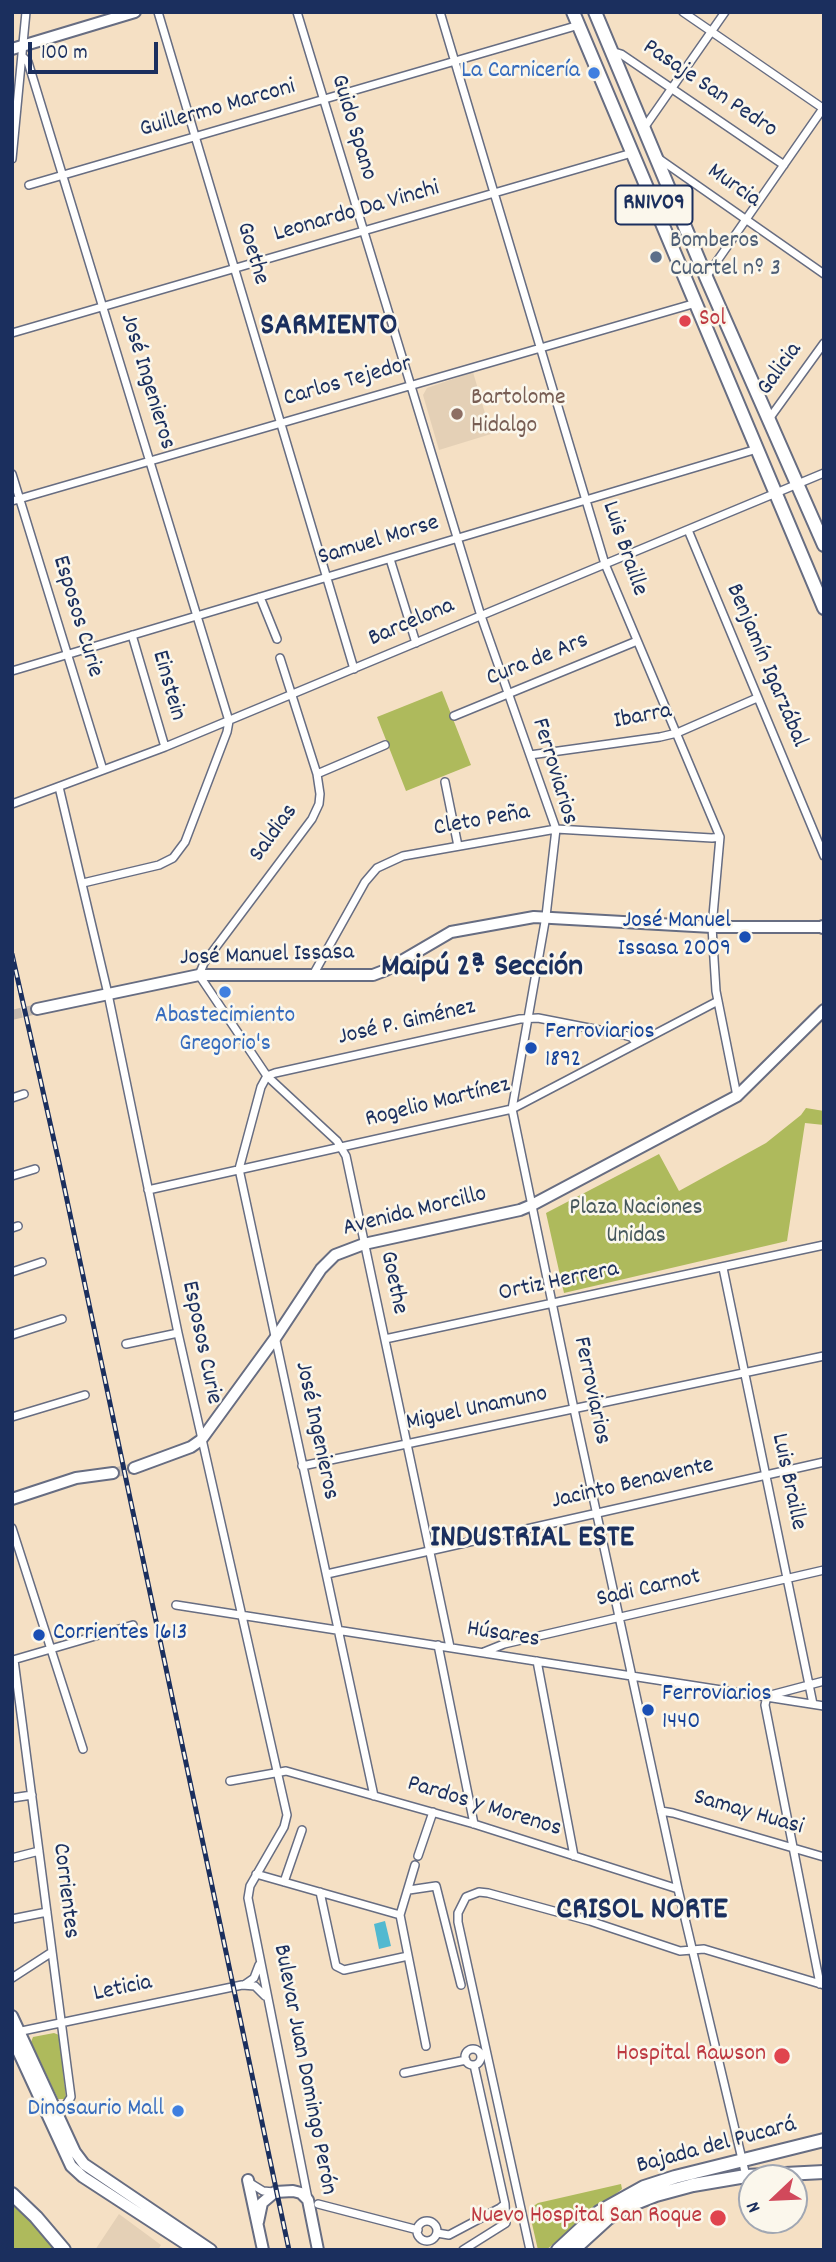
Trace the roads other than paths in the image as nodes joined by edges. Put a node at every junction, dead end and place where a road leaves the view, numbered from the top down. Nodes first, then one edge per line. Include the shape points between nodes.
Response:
1 (26, 12) edge
2 (135, 12) edge
3 (158, 12) edge
4 (297, 12) edge
5 (440, 12) edge
6 (573, 12) edge
7 (594, 12) edge
8 (683, 12) edge
9 (725, 12) edge
10 (579, 25) junction
11 (711, 32) junction
12 (19, 50) edge
13 (611, 51) junction
14 (454, 61) junction
15 (672, 88) junction
16 (323, 99) junction
17 (823, 108) edge
18 (644, 128) junction
19 (195, 136) junction
20 (632, 153) junction
21 (655, 156) junction
22 (12, 159) edge
23 (785, 164) junction
24 (62, 175) junction
25 (29, 185) dead end
26 (494, 193) junction
27 (747, 219) junction
28 (363, 231) junction
29 (235, 268) junction
30 (824, 274) edge
31 (706, 277) junction
32 (695, 303) junction
33 (103, 307) junction
34 (12, 334) edge
35 (824, 343) edge
36 (540, 348) junction
37 (411, 385) junction
38 (769, 419) junction
39 (281, 423) junction
40 (757, 449) junction
41 (150, 461) junction
42 (824, 473) edge
43 (12, 474) edge
44 (797, 484) junction
45 (775, 494) junction
46 (16, 500) edge
47 (586, 500) junction
48 (688, 530) junction
49 (457, 538) junction
50 (824, 545) edge
51 (390, 559) junction
52 (605, 564) junction
53 (327, 578) junction
54 (260, 597) junction
55 (824, 608) edge
56 (197, 616) junction
57 (481, 616) junction
58 (132, 635) junction
59 (276, 639) dead end
60 (637, 641) junction
61 (416, 643) junction
62 (68, 654) junction
63 (280, 658) dead end
64 (354, 668) junction
65 (12, 671) edge
66 (508, 694) junction
67 (290, 695) junction
68 (758, 698) junction
69 (454, 716) dead end
70 (229, 721) junction
71 (677, 733) junction
72 (385, 745) dead end
73 (165, 747) junction
74 (530, 755) junction
75 (103, 771) junction
76 (317, 774) junction
77 (445, 782) dead end
78 (59, 787) junction
79 (12, 804) edge
80 (556, 829) junction
81 (720, 837) junction
82 (458, 846) junction
83 (824, 856) edge
84 (83, 883) junction
85 (546, 916) junction
86 (712, 927) junction
87 (823, 927) edge
88 (199, 975) junction
89 (313, 975) junction
90 (108, 994) junction
91 (718, 1001) junction
92 (37, 1009) tunnel mouth
93 (824, 1010) edge
94 (529, 1017) junction
95 (637, 1042) junction
96 (267, 1076) junction
97 (24, 1094) dead end
98 (737, 1096) junction
99 (12, 1098) edge
100 (512, 1109) junction
101 (342, 1147) junction
102 (35, 1169) dead end
103 (239, 1169) junction
104 (12, 1176) edge
105 (148, 1190) junction
106 (532, 1205) junction
107 (364, 1244) junction
108 (824, 1245) edge
109 (42, 1262) dead end
110 (723, 1268) junction
111 (12, 1272) edge
112 (553, 1304) junction
113 (62, 1319) dead end
114 (178, 1333) junction
115 (12, 1335) edge
116 (276, 1338) junction
117 (385, 1339) junction
118 (126, 1344) dead end
119 (824, 1356) edge
120 (745, 1374) junction
121 (85, 1395) dead end
122 (574, 1409) junction
123 (12, 1417) edge
124 (201, 1440) junction
125 (407, 1444) junction
126 (824, 1462) edge
127 (302, 1466) junction
128 (134, 1468) tunnel mouth
129 (113, 1474) tunnel mouth
130 (766, 1475) junction
131 (12, 1499) edge
132 (596, 1513) junction
133 (12, 1528) edge
134 (429, 1551) junction
135 (824, 1570) edge
136 (327, 1574) junction
137 (788, 1579) junction
138 (176, 1605) dead end
139 (241, 1615) junction
140 (619, 1617) junction
141 (133, 1625) dead end
142 (339, 1630) junction
143 (438, 1646) junction
144 (450, 1647) junction
145 (49, 1649) junction
146 (484, 1653) junction
147 (13, 1660) edge
148 (537, 1661) junction
149 (632, 1676) junction
150 (824, 1681) edge
151 (810, 1685) junction
152 (767, 1696) junction
153 (813, 1704) junction
154 (824, 1706) edge
155 (83, 1749) dead end
156 (278, 1771) junction
157 (230, 1781) dead end
158 (32, 1795) junction
159 (374, 1796) junction
160 (12, 1798) edge
161 (661, 1811) junction
162 (433, 1812) junction
163 (474, 1824) junction
164 (302, 1830) dead end
165 (792, 1847) junction
166 (39, 1851) junction
167 (418, 1856) dead end
168 (574, 1856) junction
169 (824, 1857) edge
170 (12, 1858) edge
171 (415, 1864) dead end
172 (256, 1874) junction
173 (284, 1882) junction
174 (678, 1889) junction
175 (409, 1890) junction
176 (320, 1892) junction
177 (248, 1898) joint
178 (47, 1912) junction
179 (400, 1915) junction
180 (12, 1919) edge
181 (692, 1950) junction
182 (52, 1952) junction
183 (408, 1956) junction
184 (260, 1961) junction
185 (12, 1978) edge
186 (822, 1984) edge
187 (242, 1985) junction
188 (461, 1985) dead end
189 (268, 1999) junction
190 (12, 2016) edge
191 (61, 2023) junction
192 (14, 2034) edge
193 (426, 2046) dead end
194 (466, 2060) junction
195 (474, 2065) junction
196 (404, 2073) dead end
197 (51, 2112) junction
198 (824, 2140) edge
199 (743, 2160) junction
200 (744, 2164) edge
201 (738, 2177) edge
202 (248, 2180) joint
203 (275, 2192) junction
204 (12, 2194) edge
205 (313, 2202) junction
206 (505, 2204) junction
207 (258, 2222) junction
208 (418, 2230) junction
209 (437, 2233) junction
210 (64, 2250) edge
211 (195, 2250) edge
212 (211, 2250) edge
213 (264, 2250) edge
214 (318, 2250) edge
215 (463, 2250) edge
216 (530, 2250) edge
217 (558, 2250) edge
218 (573, 2250) edge

1 - 12 street
2 - 12 main road
3 - 19 street, Goethe
4 - 16 street, Guido Spano
5 - 14 street, Luis Braille
6 - 10 main road, RN1V09
7 - 13 main road, RN1V09
8 - 11 street
9 - 11 street
10 - 14 street, Guillermo Marconi
10 - 20 main road, RN1V09
11 - 15 street
11 - 17 street
12 - 22 street
12 - 24 street, José Ingenieros via 28,62
13 - 15 street, Pasaje San Pedro
13 - 18 main road, RN1V09
14 - 16 street, Guillermo Marconi
14 - 26 street, Luis Braille
15 - 18 street
15 - 23 street, Pasaje San Pedro
16 - 19 street, Guillermo Marconi
16 - 28 street, Guido Spano
17 - 23 street
18 - 21 main road, RN1V09
19 - 24 street, Guillermo Marconi
19 - 29 street, Goethe
20 - 26 street, Leonardo Da Vinchi
20 - 32 main road, RN1V09
21 - 27 street, Murcia
21 - 31 main road, RN1V09
23 - 27 street
24 - 25 street, Guillermo Marconi
24 - 33 street, José Ingenieros
26 - 28 street, Leonardo Da Vinchi
26 - 36 street, Luis Braille
27 - 30 street, Murcia
27 - 31 street
28 - 29 street, Leonardo Da Vinchi
28 - 37 street, Guido Spano
29 - 33 street, Leonardo Da Vinchi
29 - 39 street, Goethe
31 - 38 main road, RN1V09
32 - 36 street, Carlos Tejedor
32 - 40 main road, RN1V09
33 - 34 street, Leonardo Da Vinchi
33 - 41 street, José Ingenieros
35 - 38 street, Galicia
36 - 37 street, Carlos Tejedor
36 - 47 street, Luis Braille
37 - 39 street, Carlos Tejedor
37 - 49 street, Guido Spano
38 - 44 main road, RN1V09
39 - 41 street, Carlos Tejedor
39 - 53 street, Goethe
40 - 45 main road, RN1V09
40 - 47 street, Samuel Morse
41 - 46 street, Carlos Tejedor
41 - 56 street, José Ingenieros
42 - 44 street, Barcelona
43 - 46 street, Esposos Curie
44 - 45 street, Barcelona
44 - 50 main road, RN1V09
45 - 48 street, Barcelona
45 - 55 main road, RN1V09
46 - 62 street, Esposos Curie
47 - 49 street, Samuel Morse
47 - 52 street, Luis Braille
48 - 52 street, Barcelona
48 - 68 street, Benjamín Igarzábal
49 - 51 street, Samuel Morse
49 - 57 street, Guido Spano
51 - 53 street, Samuel Morse
51 - 61 street
52 - 57 street, Barcelona
52 - 60 street, Luis Braille
53 - 54 street, Samuel Morse
53 - 64 street, Goethe
54 - 56 street, Samuel Morse
54 - 59 street
56 - 58 street, Samuel Morse
56 - 70 street, José Ingenieros
57 - 61 street, Barcelona
57 - 66 street, Ferroviarios
58 - 62 street, Samuel Morse
58 - 73 street, Einstein
60 - 66 street, Cura de Ars
60 - 71 street, Luis Braille
61 - 64 street, Barcelona
62 - 65 street, Samuel Morse
62 - 75 street, Esposos Curie
63 - 67 street, Saldias
64 - 67 street, Barcelona
66 - 69 street, Cura de Ars
66 - 74 street, Ferroviarios
67 - 70 street, Barcelona
67 - 76 street, Saldias
68 - 71 street, Ibarra
68 - 83 street, Benjamín Igarzábal
70 - 73 street, Barcelona
70 - 84 street via 185,842 173,858
71 - 74 street, Ibarra
71 - 81 street, Luis Braille
72 - 76 street
73 - 75 street, Barcelona
74 - 80 street, Ferroviarios
75 - 78 street, Barcelona
76 - 88 street, Saldias via 320,794 312,819
77 - 82 street
78 - 79 street, Barcelona
78 - 84 street, Esposos Curie
80 - 81 street, Cleto Peña
80 - 82 street, Cleto Peña
80 - 85 street, Ferroviarios
81 - 86 street, Luis Braille
82 - 89 street, Cleto Peña via 402,856 377,868
84 - 90 street, Esposos Curie
85 - 86 main road, José Manuel Issasa
85 - 89 main road, José Manuel Issasa via 451,932 379,974
85 - 94 street, Ferroviarios
86 - 87 main road, José Manuel Issasa
86 - 91 street, Luis Braille
88 - 89 main road, José Manuel Issasa
88 - 90 main road, José Manuel Issasa
88 - 96 street
90 - 92 main road, José Manuel Issasa
90 - 105 street, Esposos Curie
91 - 95 street, Rogelio Martínez
91 - 98 street, Luis Braille
93 - 98 main road, Avenida Morcillo
94 - 95 street, José P. Giménez via 620,1034
94 - 96 street, José P. Giménez
94 - 100 street, Ferroviarios
95 - 100 street, Rogelio Martínez
96 - 101 street
96 - 103 street, José Ingenieros
97 - 99 street
98 - 106 main road, Avenida Morcillo
100 - 101 street, Rogelio Martínez
100 - 106 street, Ferroviarios
101 - 103 street, Rogelio Martínez
101 - 107 street, Goethe
102 - 104 street
103 - 105 street, Rogelio Martínez
103 - 116 street, José Ingenieros
105 - 114 street, Esposos Curie
106 - 107 main road, Avenida Morcillo
106 - 112 street, Ferroviarios
107 - 116 main road, Avenida Morcillo via 327,1263
107 - 117 street, Goethe
108 - 110 street, Ortiz Herrera
109 - 111 street
110 - 112 street, Ortiz Herrera
110 - 120 street, Luis Braille
112 - 117 street, Ortiz Herrera
112 - 122 street, Ferroviarios
113 - 115 street
114 - 118 street
114 - 124 street, Esposos Curie
116 - 124 main road, Avenida Morcillo
116 - 127 street, José Ingenieros
117 - 125 street, Goethe
119 - 120 street, Miguel Unamuno
120 - 122 street, Miguel Unamuno
120 - 130 street, Luis Braille
121 - 123 street
122 - 125 street, Miguel Unamuno
122 - 132 street, Ferroviarios
124 - 128 main road, Avenida Morcillo
124 - 139 street, Esposos Curie
125 - 127 street, Miguel Unamuno
125 - 134 street, Goethe
126 - 130 street, Jacinto Benavente
127 - 136 street, José Ingenieros
129 - 131 main road via 76,1478
130 - 132 street, Jacinto Benavente
130 - 137 street, Luis Braille
132 - 134 street, Jacinto Benavente
132 - 140 street, Ferroviarios
133 - 145 street
134 - 136 street, Jacinto Benavente
134 - 144 street, Goethe
135 - 137 street, Sadi Carnot
136 - 142 street, José Ingenieros
137 - 140 street, Sadi Carnot
137 - 151 street, Luis Braille
138 - 139 street, Húsares
139 - 142 street, Húsares
139 - 156 street, Esposos Curie
140 - 146 street, Sadi Carnot via 504,1644
140 - 149 street, Ferroviarios
141 - 145 street
142 - 143 street, Húsares
142 - 159 street, José Ingenieros
143 - 144 street, Húsares
143 - 163 street
144 - 146 street, Húsares
145 - 147 street
145 - 155 street
146 - 148 street, Húsares
147 - 158 street, Corrientes
148 - 149 street, Húsares
148 - 168 street
149 - 152 street, Húsares
149 - 161 street, Ferroviarios
150 - 151 street
151 - 152 street
151 - 153 street, Luis Braille
152 - 153 street, Húsares
152 - 165 street
153 - 154 street, Húsares
156 - 157 street
156 - 159 street, Pardos y Morenos
156 - 172 street, Esposos Curie via 287,1821
158 - 160 street
158 - 166 street, Corrientes
159 - 162 street, Pardos y Morenos
161 - 165 street, Samay Huasi
161 - 174 street, Ferroviarios
162 - 163 street, Pardos y Morenos
162 - 167 street
163 - 168 street, Pardos y Morenos
164 - 173 street
165 - 169 street, Samay Huasi
165 - 186 street
166 - 170 street
166 - 178 street, Corrientes
168 - 174 street, Pardos y Morenos
171 - 175 street
172 - 173 street
172 - 177 street, Esposos Curie
173 - 176 street
174 - 181 street, Ferroviarios
175 - 179 street
175 - 188 street via 436,1886
176 - 179 street
176 - 183 street via 336,1966 344,1970
177 - 184 street, Bulevar Juan Domingo Perón
178 - 180 street
178 - 182 street, Corrientes
179 - 183 street
181 - 186 street via 704,1949
181 - 199 street, Ferroviarios
181 - 216 street via 680,1951 488,1893 466,1897 458,1922
182 - 185 street
182 - 191 street, Corrientes
183 - 193 street
184 - 187 street via 254,1978
184 - 189 street, Bulevar Juan Domingo Perón
187 - 189 street via 259,1988
187 - 191 street, Leticia
189 - 205 street, Bulevar Juan Domingo Perón
190 - 192 main road
191 - 192 street, Leticia
191 - 197 street, Corrientes via 71,2097
192 - 197 main road
194 - 195 street
194 - 195 street via 467,2052 476,2050 481,2059
194 - 196 street
195 - 206 street
197 - 211 main road via 66,2158 77,2172
197 - 212 main road via 84,2164
198 - 199 main road, Bajada del Pucará
199 - 200 street, Ferroviarios
199 - 217 main road, Bajada del Pucará via 634,2191 599,2212
201 - 218 main road, Bajada del Pucará via 641,2200 607,2219
202 - 203 street via 259,2189
202 - 207 main road
203 - 205 main road via 297,2191
203 - 207 main road via 262,2203
204 - 210 main road
205 - 208 street
205 - 214 main road, Bulevar Juan Domingo Perón
206 - 209 street via 449,2235
206 - 215 street via 506,2223
207 - 213 main road
208 - 209 street via 427,2241
208 - 209 street via 429,2222

